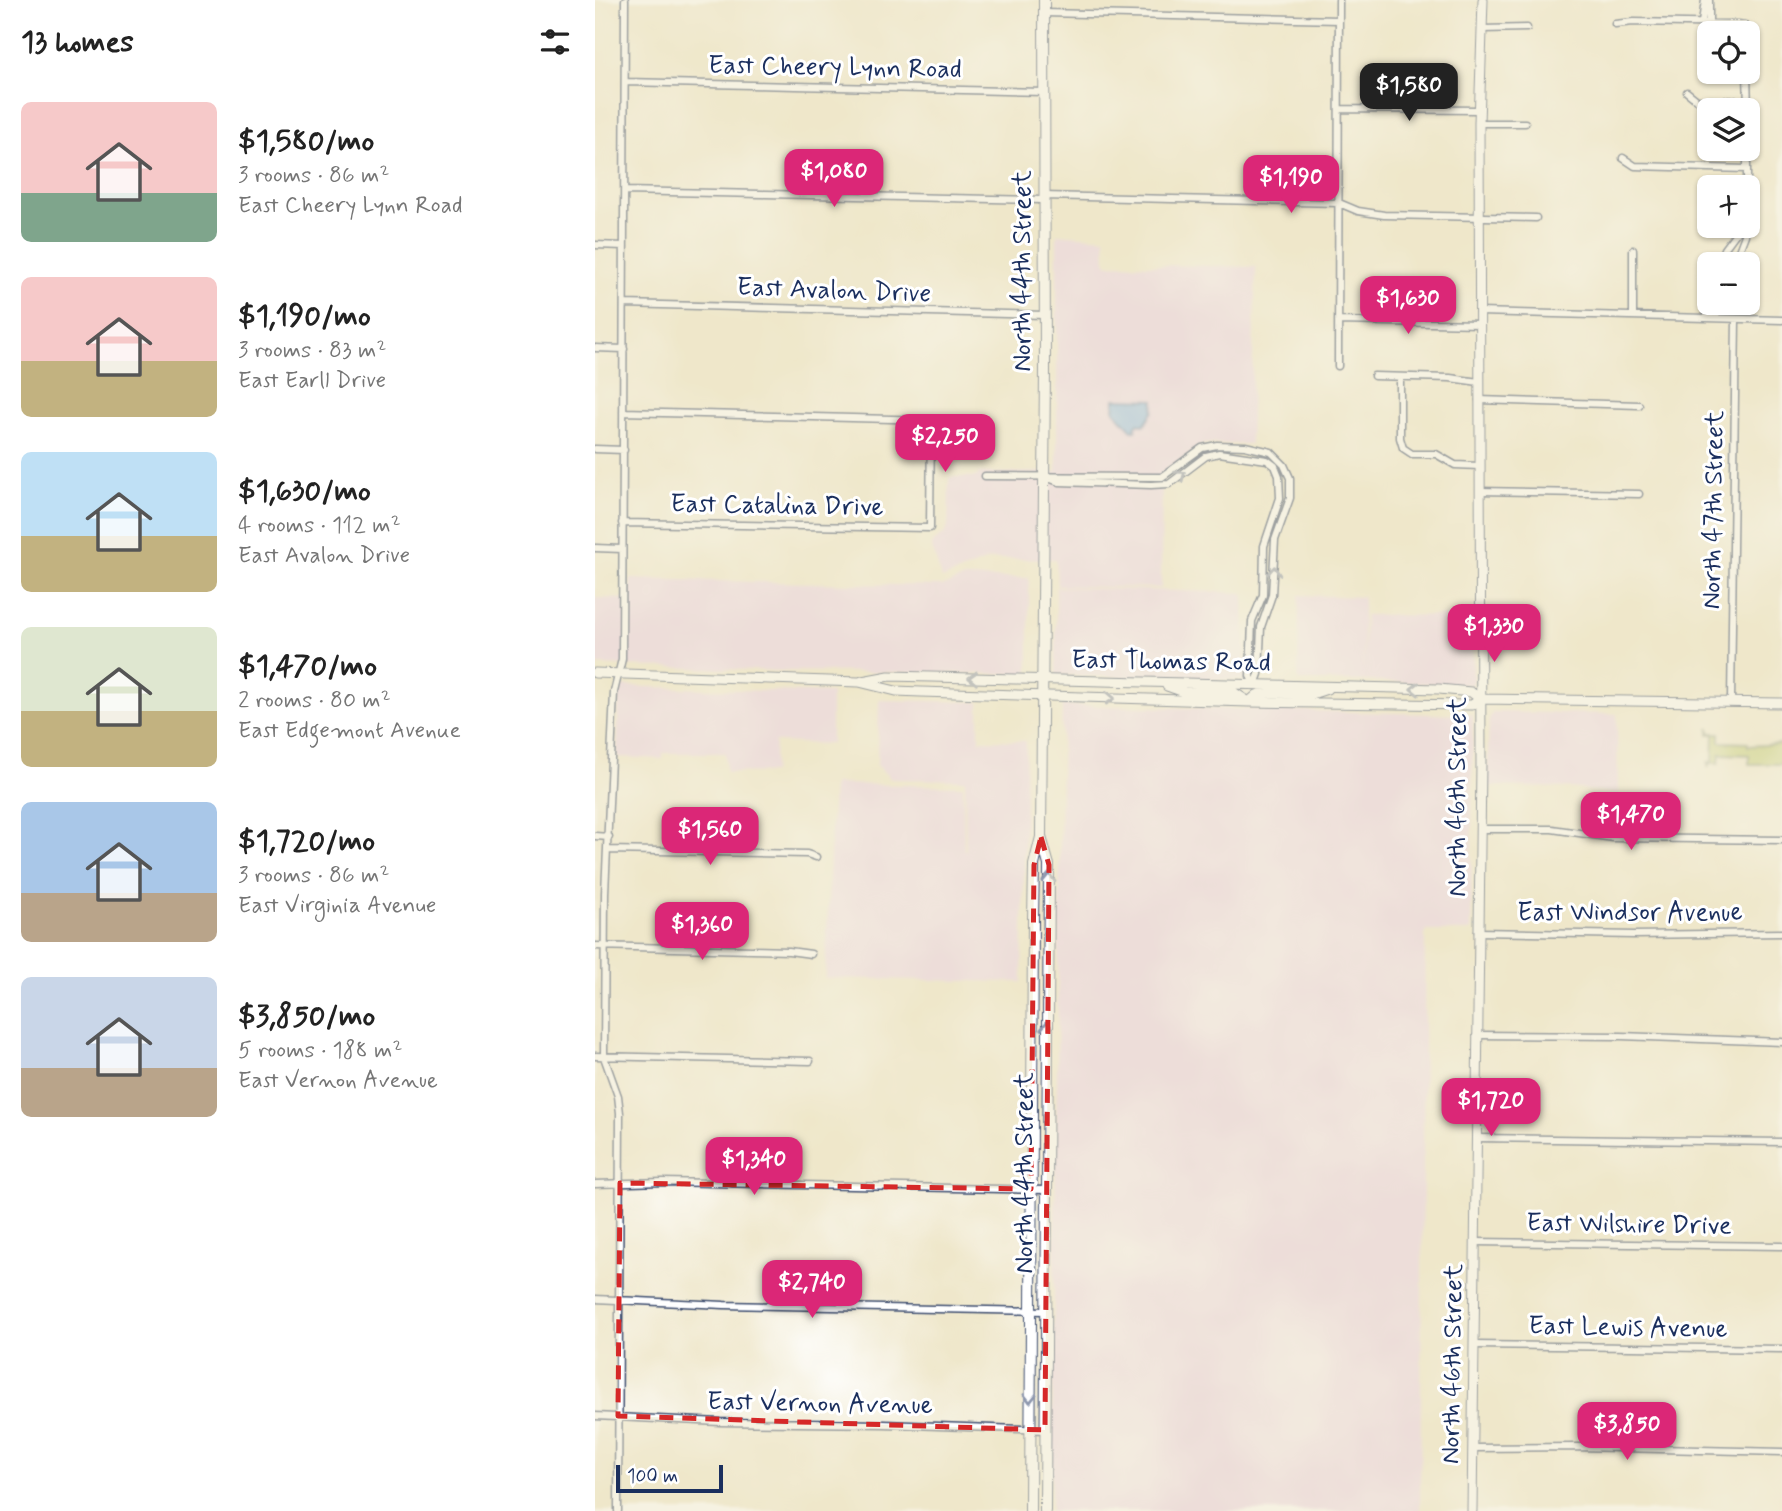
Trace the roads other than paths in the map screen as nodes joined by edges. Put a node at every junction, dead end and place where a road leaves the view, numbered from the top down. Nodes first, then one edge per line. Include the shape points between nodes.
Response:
1 (625, 0) edge
2 (1044, 0) edge
3 (1339, 0) edge
4 (1483, 0) edge
5 (1707, 0) edge
6 (1044, 13) junction
7 (1339, 20) junction
8 (1706, 21) edge
9 (1697, 23) edge
10 (1615, 24) dead end
11 (1527, 28) dead end
12 (1482, 29) junction
13 (626, 82) junction
14 (1044, 92) junction
15 (1687, 92) dead end
16 (1697, 100) edge
17 (1340, 109) junction
18 (1480, 110) junction
19 (1479, 122) junction
20 (1525, 123) dead end
21 (1623, 158) dead end
22 (1747, 161) edge
23 (1747, 169) junction
24 (1747, 175) edge
25 (624, 191) junction
26 (1043, 198) junction
27 (1339, 203) junction
28 (1479, 218) junction
29 (1536, 218) dead end
30 (595, 245) edge
31 (624, 246) junction
32 (1633, 250) dead end
33 (624, 304) junction
34 (1479, 312) junction
35 (1044, 315) junction
36 (1633, 316) junction
37 (1737, 319) junction
38 (1782, 320) edge
39 (1338, 321) junction
40 (1479, 324) junction
41 (595, 348) edge
42 (624, 349) junction
43 (1338, 366) dead end
44 (1374, 376) dead end
45 (1400, 377) junction
46 (1479, 382) junction
47 (1479, 400) junction
48 (1639, 405) dead end
49 (623, 412) junction
50 (595, 449) edge
51 (624, 450) junction
52 (1479, 466) junction
53 (985, 475) dead end
54 (1043, 476) junction
55 (1479, 491) junction
56 (1639, 494) dead end
57 (622, 523) junction
58 (595, 548) edge
59 (622, 549) junction
60 (595, 673) edge
61 (618, 674) junction
62 (1042, 680) junction
63 (859, 682) junction
64 (1159, 683) junction
65 (1255, 685) junction
66 (1336, 687) junction
67 (1042, 695) junction
68 (1480, 699) junction
69 (1249, 702) junction
70 (1731, 702) junction
71 (1782, 703) edge
72 (1480, 829) junction
73 (595, 836) edge
74 (608, 837) junction
75 (1041, 837) junction
76 (1782, 840) edge
77 (608, 850) junction
78 (816, 857) dead end
79 (1478, 932) junction
80 (1782, 933) edge
81 (595, 946) edge
82 (604, 946) junction
83 (811, 954) dead end
84 (1477, 1035) junction
85 (1782, 1042) edge
86 (595, 1056) edge
87 (604, 1057) junction
88 (810, 1061) dead end
89 (1031, 1118) junction
90 (1047, 1119) junction
91 (1476, 1138) junction
92 (1782, 1142) edge
93 (620, 1183) junction
94 (595, 1184) edge
95 (1031, 1189) junction
96 (1046, 1189) junction
97 (1475, 1242) junction
98 (1782, 1246) edge
99 (595, 1298) edge
100 (618, 1299) junction
101 (1030, 1311) junction
102 (1045, 1311) junction
103 (1474, 1345) junction
104 (1782, 1349) edge
105 (595, 1416) edge
106 (618, 1416) junction
107 (1030, 1428) junction
108 (1045, 1430) junction
109 (1473, 1448) junction
110 (1782, 1452) edge
111 (618, 1511) edge
112 (1030, 1511) edge
113 (1045, 1511) edge
114 (1472, 1511) edge

1 - 13 street
2 - 6 main road, North 44th Street
3 - 7 street
4 - 12 main road, North 46th Street
5 - 8 street
6 - 7 street
6 - 14 main road, North 44th Street
7 - 17 street
9 - 10 street
11 - 12 street
12 - 18 main road, North 46th Street
13 - 14 street, East Cheery Lynn Road
13 - 25 street
14 - 26 main road, North 44th Street
15 - 16 street
17 - 18 street
17 - 27 street
18 - 19 main road, North 46th Street
19 - 20 street
19 - 28 main road, North 46th Street
21 - 23 street via 1635,166
22 - 23 street
23 - 24 street
25 - 26 street
25 - 31 street
26 - 27 street
26 - 35 main road, North 44th Street
27 - 28 street via 1384,215
27 - 39 street
28 - 29 street
28 - 34 main road, North 46th Street
30 - 31 street
31 - 33 street
32 - 36 street
33 - 35 street, East Avalon Drive
33 - 42 street
34 - 36 street
34 - 40 main road, North 46th Street
35 - 54 main road, North 44th Street
36 - 37 street
37 - 38 street
37 - 70 street, North 47th Street
39 - 40 street
39 - 43 street
40 - 46 main road, North 46th Street
41 - 42 street
42 - 49 street
44 - 45 street
45 - 46 street
45 - 52 street via 1403,448 1412,454 1436,454 1455,465
46 - 47 main road, North 46th Street
47 - 48 street
47 - 52 main road, North 46th Street
49 - 51 street
49 - 57 street, East Catalina Drive via 931,420 930,528
50 - 51 street
51 - 57 street
52 - 55 main road, North 46th Street
53 - 54 street
54 - 62 main road, North 44th Street
54 -> 65 street via 1059,482 1169,484 1206,456 1219,453 1267,460 1275,466 1280,498 1264,546 1263,594 1252,621 1250,676
65 -> 54 street via 1261,627 1272,595 1275,540 1290,498 1290,478 1280,460 1271,452 1217,445 1202,448 1162,477
55 - 56 street
55 - 68 main road, North 46th Street
57 - 59 street
58 - 59 street
59 - 61 street via 622,659
60 - 61 main road, East Thomas Road
61 - 63 main road, East Thomas Road
61 - 74 street
62 -> 63 main road, East Thomas Road via 889,676
62 - 64 main road, East Thomas Road
62 - 67 main road, North 44th Street
63 - 67 main road, East Thomas Road via 896,691
64 - 65 main road, East Thomas Road
64 - 69 main road via 1184,692 1235,693
65 - 66 main road, East Thomas Road
68 -> 66 main road, East Thomas Road via 1471,692
66 - 69 main road via 1312,694 1262,693
67 -> 69 main road, East Thomas Road
67 - 75 main road, North 44th Street
68 - 69 main road, East Thomas Road via 1472,705
68 - 70 main road, East Thomas Road
68 - 72 main road, North 46th Street
70 - 71 main road, East Thomas Road
72 - 76 street via 1552,829 1613,838
72 - 79 main road, North 46th Street
73 - 74 street
74 - 77 street
75 - 89 main road, North 44th Street via 1034,865
90 -> 75 main road, North 44th Street via 1049,865
77 - 78 street
77 - 82 street
79 - 80 street, East Windsor Avenue
79 - 84 main road, North 46th Street
81 - 82 street
82 - 83 street
82 - 87 street
84 - 85 street
84 - 91 main road, North 46th Street
86 - 87 street
87 - 88 street
87 - 93 street via 618,1096
89 - 90 street
89 - 95 main road, North 44th Street
90 - 96 main road, North 44th Street
91 - 92 street
91 - 97 main road, North 46th Street
93 - 94 street
93 - 95 street
93 - 100 street
95 - 96 street
95 - 101 main road, North 44th Street
96 - 102 main road, North 44th Street
97 - 98 street, East Wilshire Drive
97 - 103 main road, North 46th Street
99 - 100 street
100 - 101 street
100 - 106 street
101 - 102 street
101 -> 107 main road, North 44th Street
102 - 108 main road, North 44th Street
103 - 104 street, East Lewis Avenue
103 - 109 main road, North 46th Street
105 - 106 street, East Vernon Avenue
106 - 107 street, East Vernon Avenue
106 - 111 street
107 - 108 street, East Vernon Avenue
107 - 112 main road, North 44th Street
108 - 113 main road, North 44th Street
109 - 110 street
109 - 114 main road, North 46th Street

